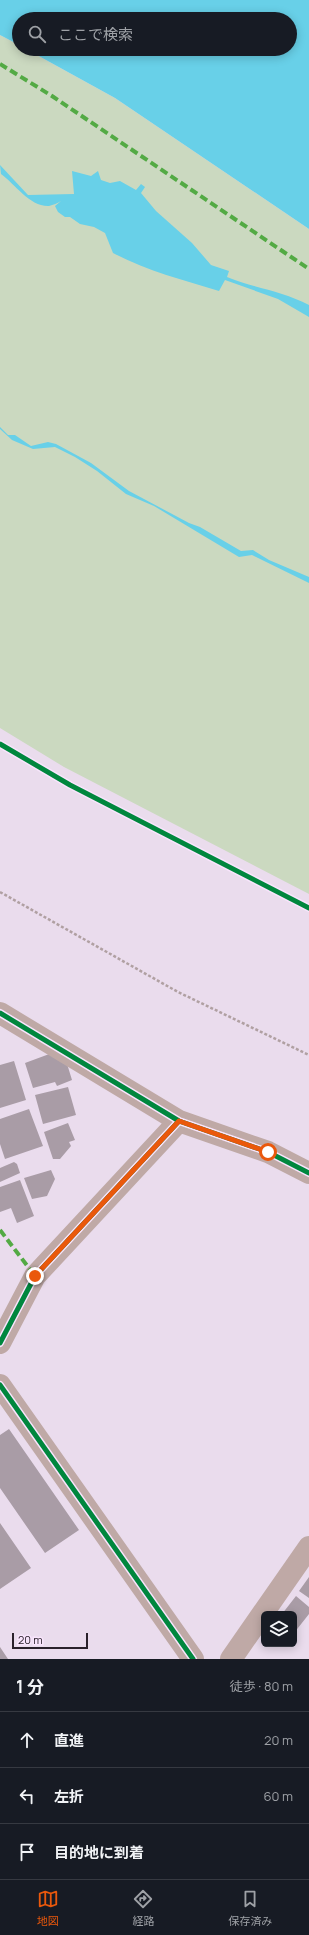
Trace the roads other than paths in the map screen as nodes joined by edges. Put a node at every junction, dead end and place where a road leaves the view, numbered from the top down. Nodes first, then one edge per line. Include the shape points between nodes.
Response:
1 (0, 1013) edge
2 (179, 1121) junction
3 (309, 1173) edge
4 (0, 1343) edge
5 (0, 1385) edge
6 (309, 1547) edge
7 (192, 1659) edge
8 (232, 1659) edge

1 - 2 street
2 - 3 street via 268,1152
2 - 4 street via 35,1276
5 - 7 street
6 - 8 street

